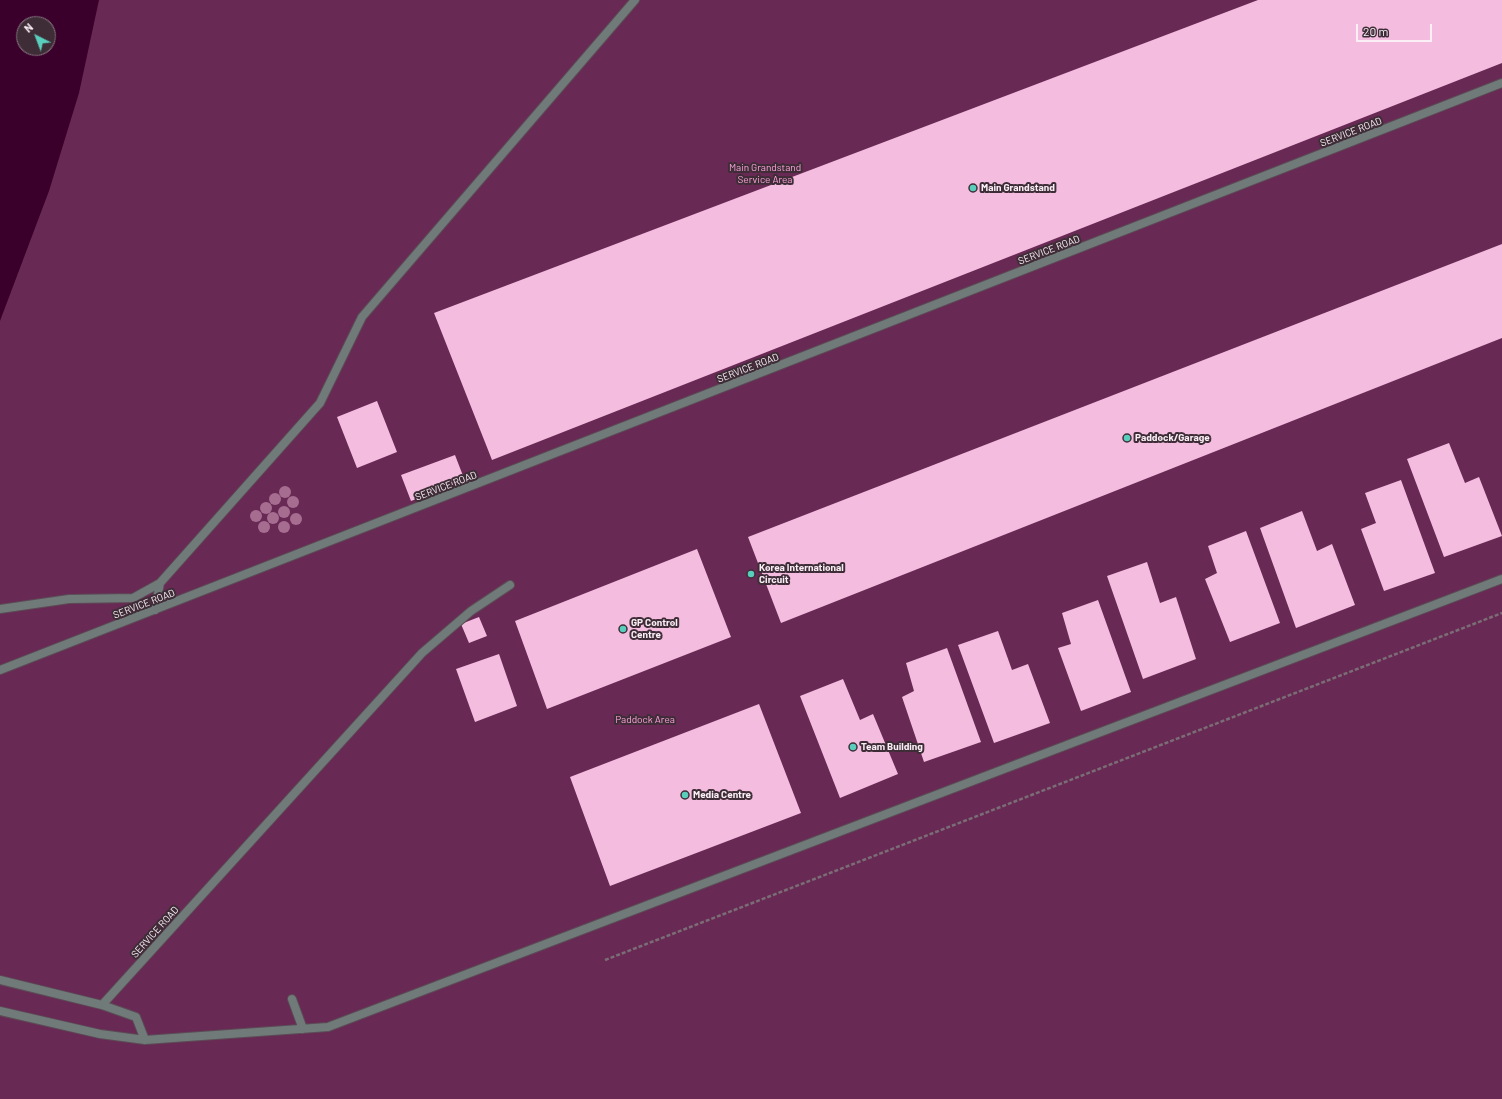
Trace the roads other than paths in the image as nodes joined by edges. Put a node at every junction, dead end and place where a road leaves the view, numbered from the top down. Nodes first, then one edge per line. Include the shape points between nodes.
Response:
1 (634, 0) edge
2 (1502, 83) edge
3 (1502, 579) edge
4 (160, 583) junction
5 (510, 585) dead end
6 (0, 609) edge
7 (155, 610) junction
8 (0, 670) edge
9 (0, 980) edge
10 (292, 999) dead end
11 (102, 1005) junction
12 (0, 1011) edge
13 (303, 1029) junction
14 (146, 1040) junction

1 - 4 lane via 362,316 320,403
2 - 7 lane, SERVICE ROAD
3 - 13 lane via 328,1027
4 - 6 lane via 133,598 69,599
4 - 7 lane
5 - 11 lane, SERVICE ROAD via 471,611 422,653
7 - 8 lane, SERVICE ROAD
9 - 11 lane
10 - 13 lane
11 - 14 lane via 136,1017
12 - 14 lane via 100,1034
13 - 14 lane

